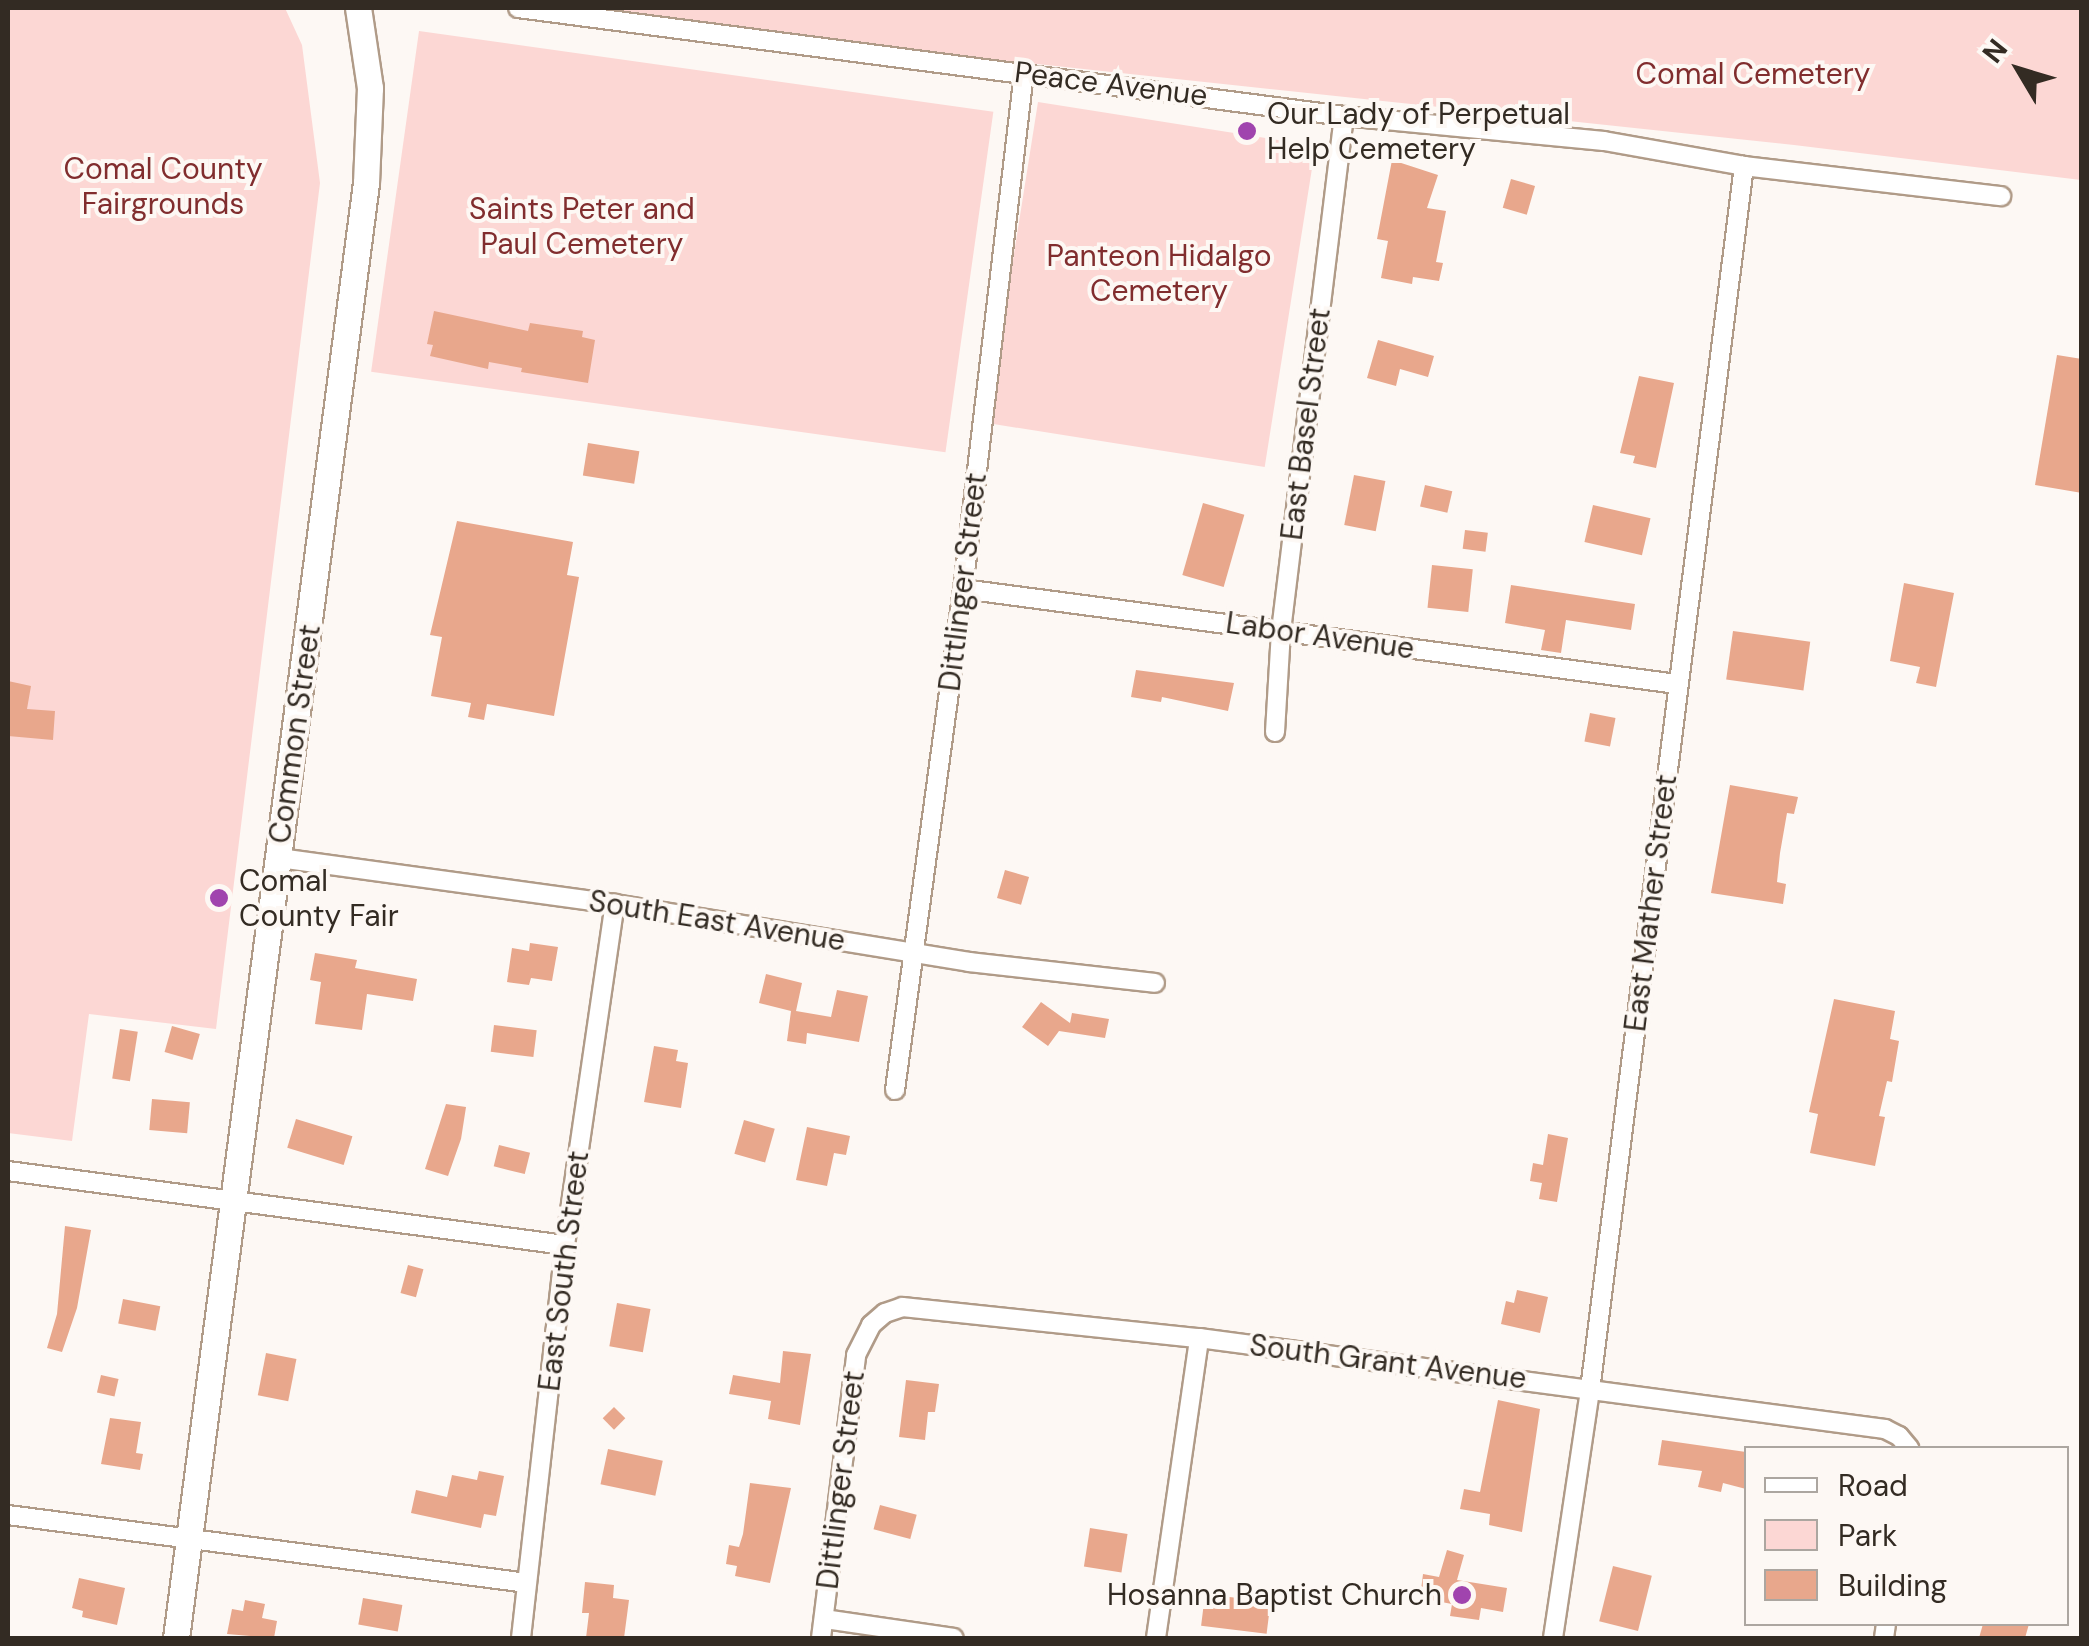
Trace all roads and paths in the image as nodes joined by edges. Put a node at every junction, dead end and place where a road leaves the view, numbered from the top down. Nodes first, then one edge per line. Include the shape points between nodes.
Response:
1 (358, 8) edge
2 (518, 8) edge
3 (1024, 74) junction
4 (1344, 116) junction
5 (1744, 166) junction
6 (2001, 196) dead end
7 (962, 589) junction
8 (1280, 631) junction
9 (1677, 684) junction
10 (1275, 732) dead end
11 (278, 858) junction
12 (616, 904) junction
13 (913, 953) junction
14 (1155, 983) dead end
15 (895, 1090) dead end
16 (8, 1171) edge
17 (234, 1198) junction
18 (564, 1245) junction
19 (871, 1325) joint
20 (1198, 1338) junction
21 (1590, 1390) junction
22 (1906, 1445) edge
23 (8, 1516) edge
24 (188, 1536) junction
25 (527, 1583) junction
26 (822, 1629) edge
27 (176, 1638) edge
28 (520, 1638) edge
29 (954, 1638) edge
30 (1156, 1638) edge
31 (1553, 1638) edge

1 - 11 main road, Common Street via 370,88 366,183
2 - 3 street, Peace Avenue
3 - 4 street, Peace Avenue
3 - 7 street, Dittlinger Street
4 - 5 street, Peace Avenue via 1604,141
4 - 8 street, East Basel Street
5 - 6 street, Peace Avenue
5 - 9 street, East Mather Street
7 - 8 street, Labor Avenue
7 - 13 street, Dittlinger Street
8 - 9 street, Labor Avenue
8 - 10 street, East Basel Street
9 - 21 street, East Mather Street
11 - 12 street, South East Avenue
11 - 17 main road, Common Street
12 - 13 street, South East Avenue
12 - 18 street, East South Street
13 - 14 street, South East Avenue
13 - 15 street, Dittlinger Street
16 - 17 street
17 - 18 street
17 - 24 main road, Common Street
18 - 25 street, East South Street
19 - 20 street, South Grant Avenue via 902,1307
19 - 26 street, Dittlinger Street via 856,1356
20 - 21 street, South Grant Avenue
20 - 30 street
21 - 22 street, South Grant Avenue via 1885,1429
21 - 31 street, East Mather Street
23 - 24 street
24 - 25 street
24 - 27 main road, Common Street
25 - 28 street, East South Street
26 - 29 street

